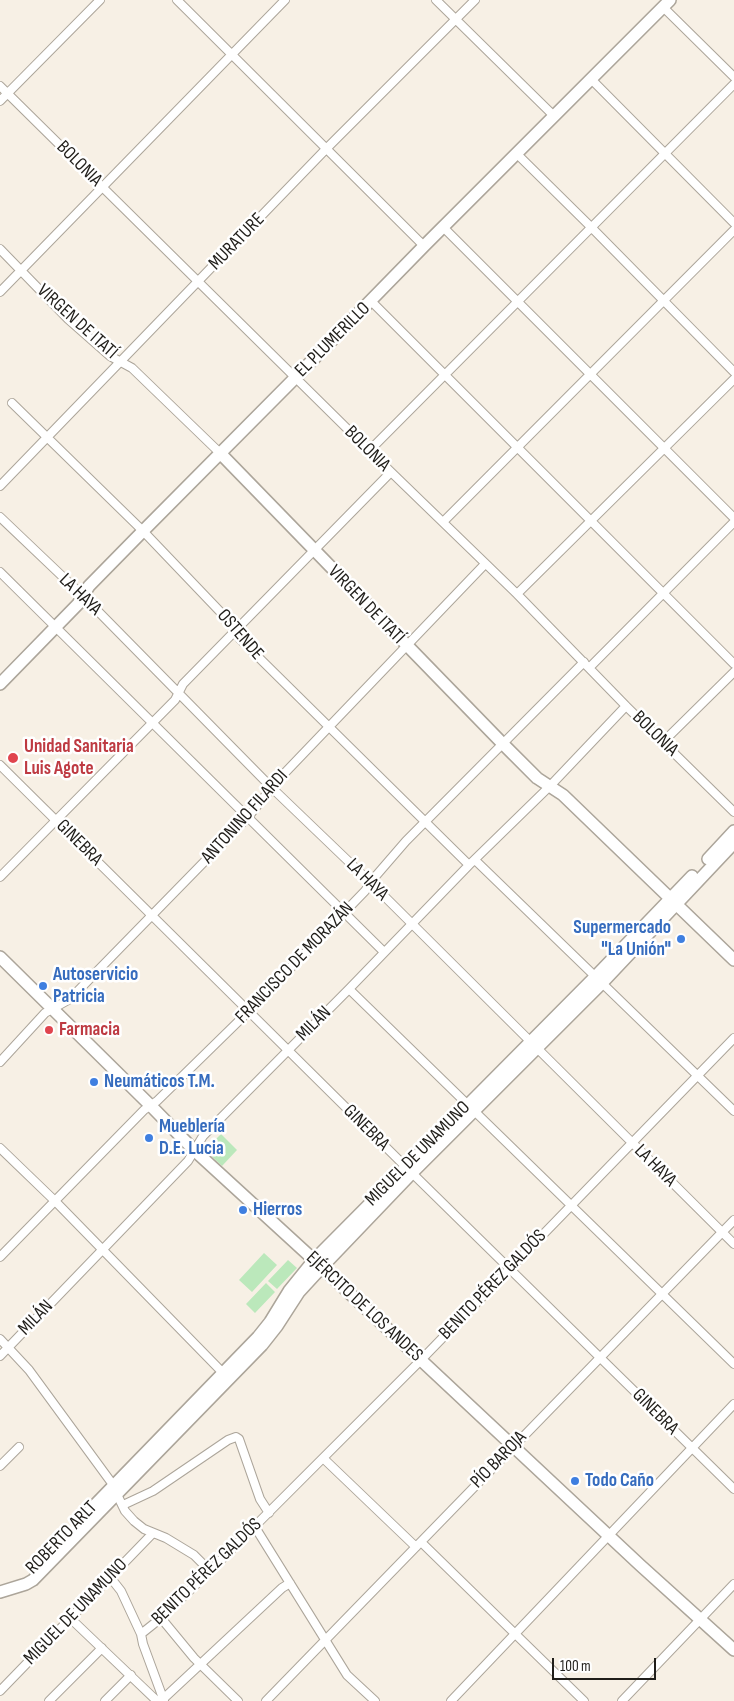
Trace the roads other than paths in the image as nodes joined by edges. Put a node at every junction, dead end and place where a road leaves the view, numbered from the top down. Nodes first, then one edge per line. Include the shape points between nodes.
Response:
1 (100, 0) edge
2 (177, 0) edge
3 (284, 0) edge
4 (436, 0) edge
5 (475, 0) edge
6 (667, 4) edge
7 (456, 20) junction
8 (231, 54) junction
9 (734, 77) edge
10 (591, 79) junction
11 (734, 84) edge
12 (0, 86) edge
13 (7, 94) junction
14 (0, 101) edge
15 (554, 116) junction
16 (326, 149) junction
17 (516, 154) junction
18 (664, 154) junction
19 (102, 187) junction
20 (734, 223) edge
21 (591, 227) junction
22 (443, 228) junction
23 (734, 230) edge
24 (424, 246) junction
25 (0, 249) edge
26 (21, 271) junction
27 (198, 282) junction
28 (0, 292) edge
29 (664, 300) junction
30 (371, 301) junction
31 (518, 301) junction
32 (122, 362) junction
33 (734, 372) edge
34 (444, 374) junction
35 (590, 374) junction
36 (295, 378) junction
37 (734, 378) edge
38 (12, 403) dead end
39 (48, 437) junction
40 (516, 447) junction
41 (663, 448) junction
42 (369, 451) junction
43 (220, 454) junction
44 (391, 472) junction
45 (0, 486) edge
46 (0, 517) edge
47 (734, 518) edge
48 (591, 520) junction
49 (443, 522) junction
50 (734, 522) edge
51 (142, 531) junction
52 (314, 550) junction
53 (485, 564) junction
54 (0, 572) edge
55 (517, 594) junction
56 (664, 594) junction
57 (82, 596) junction
58 (56, 627) junction
59 (235, 631) junction
60 (407, 647) junction
61 (734, 664) edge
62 (586, 665) junction
63 (734, 672) edge
64 (0, 684) edge
65 (178, 692) junction
66 (626, 706) junction
67 (153, 722) junction
68 (329, 727) junction
69 (663, 742) junction
70 (503, 744) junction
71 (0, 765) edge
72 (550, 786) junction
73 (272, 788) junction
74 (734, 812) edge
75 (248, 817) junction
76 (56, 820) junction
77 (426, 821) junction
78 (734, 831) edge
79 (734, 843) edge
80 (472, 862) junction
81 (0, 877) edge
82 (371, 882) junction
83 (673, 902) junction
84 (344, 912) junction
85 (153, 915) junction
86 (411, 924) junction
87 (384, 952) junction
88 (0, 957) edge
89 (734, 960) edge
90 (599, 979) junction
91 (350, 989) junction
92 (52, 1008) junction
93 (248, 1012) junction
94 (734, 1038) edge
95 (533, 1045) junction
96 (288, 1051) junction
97 (0, 1062) edge
98 (697, 1075) junction
99 (151, 1106) junction
100 (471, 1107) junction
101 (734, 1111) edge
102 (632, 1143) junction
103 (0, 1148) edge
104 (194, 1151) junction
105 (408, 1170) junction
106 (55, 1201) junction
107 (571, 1204) junction
108 (734, 1220) edge
109 (722, 1232) junction
110 (734, 1244) edge
111 (102, 1249) junction
112 (0, 1258) edge
113 (318, 1264) junction
114 (510, 1268) junction
115 (662, 1293) junction
116 (0, 1338) edge
117 (8, 1347) junction
118 (0, 1356) edge
119 (600, 1357) junction
120 (421, 1360) junction
121 (734, 1364) edge
122 (226, 1376) junction
123 (734, 1404) edge
124 (513, 1446) junction
125 (19, 1447) dead end
126 (692, 1449) junction
127 (323, 1458) junction
128 (0, 1466) edge
129 (734, 1489) edge
130 (115, 1490) junction
131 (123, 1505) junction
132 (269, 1512) junction
133 (255, 1527) junction
134 (153, 1533) junction
135 (610, 1536) junction
136 (419, 1545) junction
137 (210, 1571) junction
138 (110, 1577) junction
139 (290, 1583) junction
140 (734, 1584) edge
141 (5, 1590) edge
142 (70, 1618) junction
143 (161, 1618) junction
144 (700, 1619) junction
145 (141, 1634) junction
146 (514, 1635) junction
147 (324, 1640) junction
148 (102, 1648) junction
149 (734, 1650) edge
150 (200, 1664) junction
151 (131, 1675) junction
152 (0, 1691) edge
153 (161, 1700) edge
154 (49, 1701) edge
155 (105, 1701) edge
156 (238, 1701) edge
157 (266, 1701) edge
158 (375, 1701) edge
159 (451, 1701) edge
160 (584, 1701) edge
161 (622, 1701) edge

1 - 13 street
2 - 8 street
3 - 8 street
4 - 7 street
5 - 7 street, MURATURE
6 - 9 street
6 - 10 street, EL PLUMERILLO
7 - 15 street
7 - 16 street, MURATURE
8 - 16 street
8 - 19 street
10 - 15 street, EL PLUMERILLO
10 - 18 street
11 - 18 street
12 - 13 street, BOLONIA
13 - 14 street
13 - 19 street, BOLONIA
15 - 17 street, EL PLUMERILLO
16 - 24 street
16 - 27 street, MURATURE
17 - 21 street
17 - 22 street, EL PLUMERILLO
18 - 20 street
18 - 21 street
19 - 26 street
19 - 27 street, BOLONIA
21 - 29 street
21 - 31 street
22 - 24 street, EL PLUMERILLO
22 - 31 street
23 - 29 street
24 - 30 street, EL PLUMERILLO
25 - 26 street, VIRGEN DE ITATÍ
26 - 28 street
26 - 32 street, VIRGEN DE ITATÍ via 68,319 110,356
27 - 32 street, MURATURE
27 - 36 street, BOLONIA
29 - 33 street
29 - 35 street
30 - 34 street
30 - 36 street, EL PLUMERILLO
31 - 34 street
31 - 35 street
32 - 39 street, MURATURE
32 - 43 street, VIRGEN DE ITATÍ
34 - 40 street
34 - 42 street
35 - 40 street
35 - 41 street
36 - 42 street, BOLONIA
36 - 43 street, EL PLUMERILLO
37 - 41 street
38 - 39 street, OSTENDE
39 - 45 street, MURATURE
39 - 51 street, OSTENDE
40 - 48 street
40 - 49 street
41 - 47 street
41 - 48 street
42 - 44 street, BOLONIA
43 - 51 street, EL PLUMERILLO
43 - 52 street, VIRGEN DE ITATÍ
44 - 49 street, BOLONIA
44 - 52 street
46 - 57 street, LA HAYA
48 - 55 street
48 - 56 street
49 - 53 street, BOLONIA
50 - 56 street, FRANCISCO DE MORAZÁN
51 - 57 street, EL PLUMERILLO
51 - 59 street, OSTENDE via 229,620
52 - 59 street
52 - 60 street, VIRGEN DE ITATÍ
53 - 55 street, BOLONIA
53 - 60 street, ANTONINO FILARDI
54 - 58 street
55 - 62 street, BOLONIA
56 - 61 street
56 - 62 street, FRANCISCO DE MORAZÁN
57 - 58 street, EL PLUMERILLO
57 - 65 street, LA HAYA
58 - 64 street, EL PLUMERILLO
58 - 67 street
59 - 65 street
59 - 68 street, OSTENDE
60 - 68 street, ANTONINO FILARDI
60 - 70 street, VIRGEN DE ITATÍ
62 - 66 street, BOLONIA
62 - 70 street, FRANCISCO DE MORAZÁN
63 - 69 street
65 - 67 street via 175,700
65 - 73 street, LA HAYA
66 - 69 street, BOLONIA
66 - 72 street, MILÁN
67 - 75 street
67 - 76 street
68 - 73 street, ANTONINO FILARDI
68 - 77 street, OSTENDE
69 - 74 street, BOLONIA
70 - 72 street, VIRGEN DE ITATÍ via 537,778
70 - 77 street, FRANCISCO DE MORAZÁN
71 - 76 street, GINEBRA
72 - 80 street, MILÁN
72 - 83 street, VIRGEN DE ITATÍ
73 - 75 street, ANTONINO FILARDI
73 - 82 street, LA HAYA
75 - 84 street
75 - 85 street, ANTONINO FILARDI
76 - 81 street
76 - 85 street, GINEBRA
77 - 80 street, OSTENDE
77 - 82 street, FRANCISCO DE MORAZÁN
78 - 83 street, MIGUEL DE UNAMUNO
79 - 83 street, MIGUEL DE UNAMUNO
80 - 86 street, MILÁN
80 - 90 street, OSTENDE
82 - 84 street, FRANCISCO DE MORAZÁN
82 - 86 street, LA HAYA
83 - 89 street, VIRGEN DE ITATÍ
83 - 90 street, MIGUEL DE UNAMUNO
84 - 87 street
84 - 93 street, FRANCISCO DE MORAZÁN
85 - 92 street, ANTONINO FILARDI via 70,999
85 - 93 street, GINEBRA
86 - 87 street, MILÁN
86 - 95 street, LA HAYA
87 - 91 street, MILÁN
88 - 92 street, EJÉRCITO DE LOS ANDES
90 - 95 street, MIGUEL DE UNAMUNO
90 - 98 street, OSTENDE
91 - 96 street, MILÁN
91 - 100 street
92 - 97 street, ANTONINO FILARDI
92 - 99 street, EJÉRCITO DE LOS ANDES
93 - 96 street, GINEBRA
93 - 99 street, FRANCISCO DE MORAZÁN
94 - 98 street, BENITO PÉREZ GALDÓS
95 - 100 street, MIGUEL DE UNAMUNO
95 - 102 street, LA HAYA
96 - 104 street, MILÁN via 203,1136
96 - 105 street, GINEBRA
98 - 101 street, OSTENDE
98 - 102 street, BENITO PÉREZ GALDÓS
99 - 104 street, EJÉRCITO DE LOS ANDES
99 - 106 street, FRANCISCO DE MORAZÁN
100 - 105 street, MIGUEL DE UNAMUNO
100 - 107 street
102 - 107 street, BENITO PÉREZ GALDÓS
102 - 109 street, LA HAYA
103 - 106 street
104 - 111 street, MILÁN
104 - 113 street, EJÉRCITO DE LOS ANDES
105 - 113 street, MIGUEL DE UNAMUNO
105 - 114 street, GINEBRA
106 - 111 street
106 - 112 street, FRANCISCO DE MORAZÁN
107 - 114 street, BENITO PÉREZ GALDÓS
107 - 115 street
108 - 109 street, PÍO BAROJA
109 - 110 street, LA HAYA
109 - 115 street, PÍO BAROJA
111 - 117 street, MILÁN
111 - 122 street
113 - 120 street, EJÉRCITO DE LOS ANDES
113 - 122 street, MIGUEL DE UNAMUNO via 269,1337
114 - 119 street, GINEBRA
114 - 120 street, BENITO PÉREZ GALDÓS
115 - 119 street, PÍO BAROJA
115 - 121 street
116 - 117 street
117 - 118 street, MILÁN
117 - 130 street via 29,1370
119 - 124 street, PÍO BAROJA
119 - 126 street, GINEBRA
120 - 124 street, EJÉRCITO DE LOS ANDES
120 - 127 street, BENITO PÉREZ GALDÓS
122 - 130 street, MIGUEL DE UNAMUNO
123 - 126 street
124 - 135 street, EJÉRCITO DE LOS ANDES
124 - 136 street, PÍO BAROJA
125 - 128 street
126 - 129 street, GINEBRA
126 - 135 street
127 - 132 street, BENITO PÉREZ GALDÓS
127 - 136 street
130 - 131 street
130 - 141 street, ROBERTO ARLT via 33,1580
131 - 132 street via 153,1491 236,1437 260,1499
131 - 134 street via 134,1522
132 - 133 street, BENITO PÉREZ GALDÓS
133 - 137 street, BENITO PÉREZ GALDÓS
133 - 139 street
134 - 137 street via 194,1555
134 - 138 street, MIGUEL DE UNAMUNO
135 - 144 street, EJÉRCITO DE LOS ANDES
135 - 146 street
136 - 146 street
136 - 147 street, PÍO BAROJA
137 - 143 street, BENITO PÉREZ GALDÓS
138 - 142 street, MIGUEL DE UNAMUNO
138 - 145 street via 121,1591
139 - 147 street
139 - 150 street
140 - 144 street
142 - 148 street
142 - 152 street, MIGUEL DE UNAMUNO
143 - 145 street, BENITO PÉREZ GALDÓS
143 - 150 street
144 - 149 street, EJÉRCITO DE LOS ANDES
144 - 161 street
145 - 153 street
146 - 159 street
146 - 160 street
147 - 157 street, PÍO BAROJA
147 - 158 street via 351,1680
148 - 151 street
148 - 154 street
150 - 153 street
150 - 156 street
151 - 153 street
151 - 155 street

